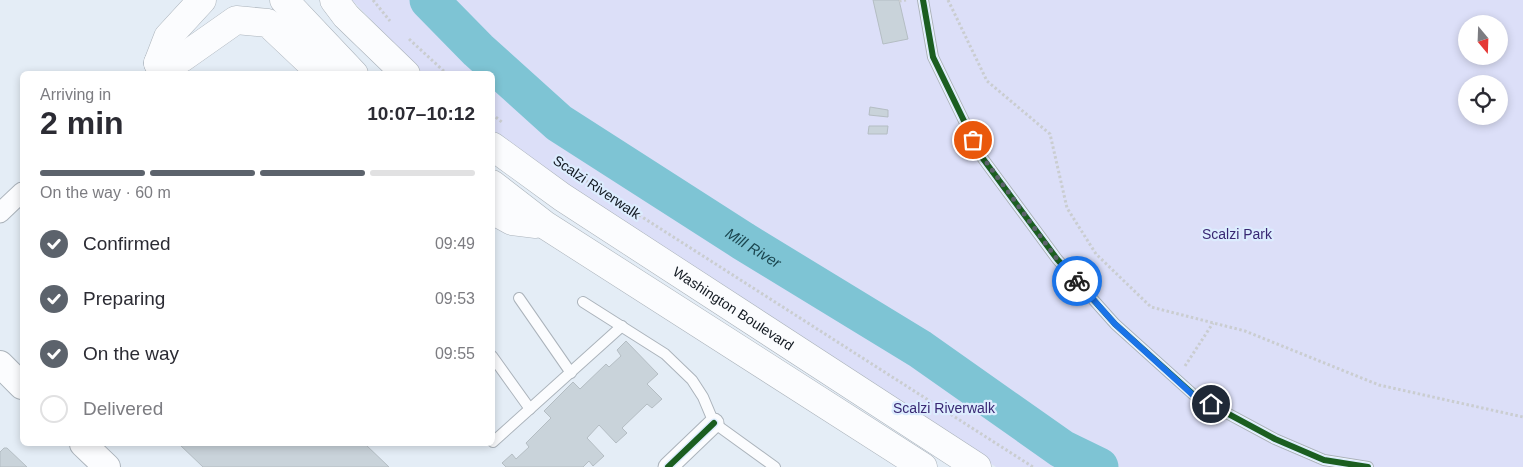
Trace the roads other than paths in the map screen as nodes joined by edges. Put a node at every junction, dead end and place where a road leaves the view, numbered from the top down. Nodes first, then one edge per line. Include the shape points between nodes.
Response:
1 (202, 0) edge
2 (284, 0) edge
3 (334, 0) edge
4 (924, 0) edge
5 (152, 68) edge
6 (319, 71) edge
7 (351, 71) edge
8 (403, 71) edge
9 (500, 136) edge
10 (495, 186) edge
11 (20, 194) edge
12 (495, 212) edge
13 (0, 213) edge
14 (545, 225) junction
15 (518, 298) dead end
16 (583, 302) dead end
17 (622, 326) junction
18 (495, 360) edge
19 (571, 373) junction
20 (530, 409) junction
21 (714, 423) junction
22 (495, 440) edge
23 (85, 446) edge
24 (107, 467) edge
25 (668, 467) edge
26 (775, 467) edge
27 (923, 467) edge
28 (977, 467) edge
29 (1368, 467) edge

1 - 5 main road via 168,37
2 - 7 main road
3 - 8 main road via 346,16
4 - 29 lane via 933,57 982,156 1057,259 1115,324 1194,396 1275,439 1324,460
5 - 6 main road via 182,58 236,20 268,23
9 - 28 main road, Washington Boulevard via 562,197
10 - 14 main road
11 - 13 street
12 - 14 main road via 512,221
14 - 27 main road
15 - 19 lane
16 - 17 lane
17 - 19 lane
17 - 21 lane via 665,354 692,380 703,396
18 - 20 lane
19 - 20 lane
20 - 22 lane
21 - 25 street
21 - 26 lane
23 - 24 main road

